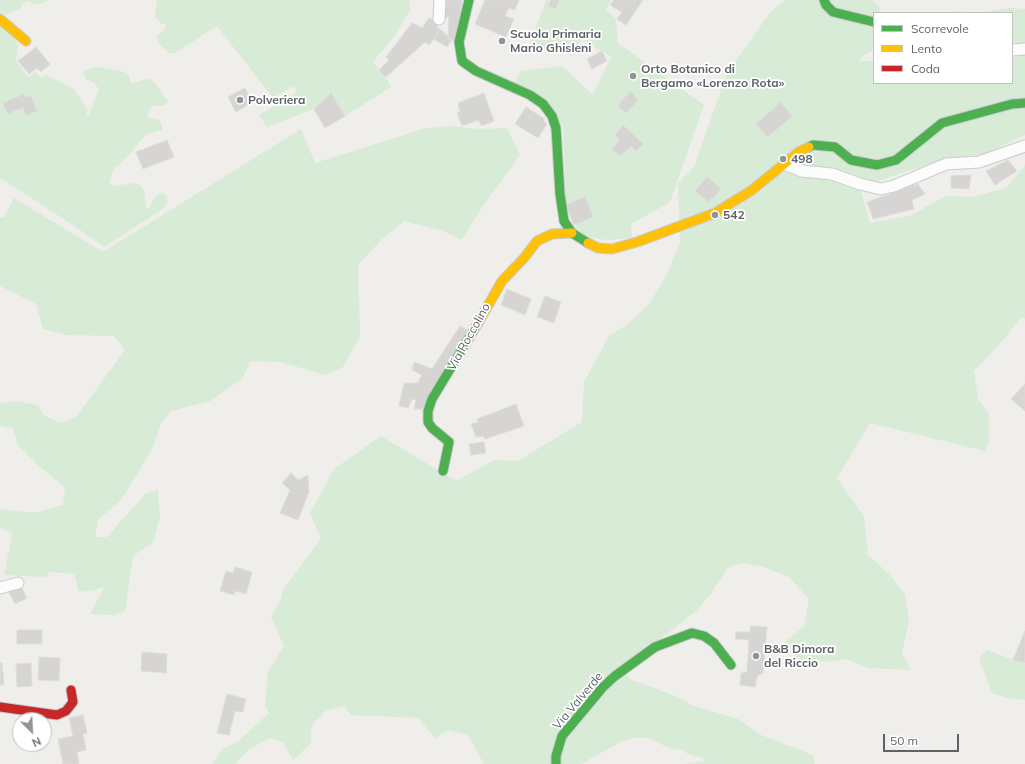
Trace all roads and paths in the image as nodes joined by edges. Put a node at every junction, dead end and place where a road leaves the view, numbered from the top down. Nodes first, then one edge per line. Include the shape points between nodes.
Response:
1 (440, 0) edge
2 (469, 0) edge
3 (824, 0) edge
4 (0, 19) edge
5 (439, 19) dead end
6 (873, 22) edge
7 (26, 41) dead end
8 (1025, 49) edge
9 (1013, 50) edge
10 (1025, 104) edge
11 (1025, 146) edge
12 (784, 164) junction
13 (572, 233) junction
14 (443, 471) dead end
15 (18, 583) dead end
16 (0, 588) edge
17 (731, 666) dead end
18 (71, 690) dead end
19 (0, 707) edge
20 (556, 764) edge

1 - 5 street
2 - 13 street via 459,42 462,61 476,71 530,95 543,104 552,116 556,128 564,221
3 - 6 street via 833,12
4 - 7 street
8 - 9 street
10 - 12 street via 1012,104 942,123 896,160 877,165 851,160 835,148 823,145 813,145 800,151
11 - 12 street via 979,162 946,164 881,189 832,174 802,170
12 - 13 street via 752,190 721,210 699,221 638,242 612,249 598,248 584,243
13 - 14 street, Via Roccolino via 552,234 537,241 502,281 472,336 432,399 428,410 428,422 449,442
15 - 16 street
17 - 20 street, Via Valverde via 714,643 704,636 692,633 655,647 603,687 562,736
18 - 19 street via 73,702 66,711 57,715

